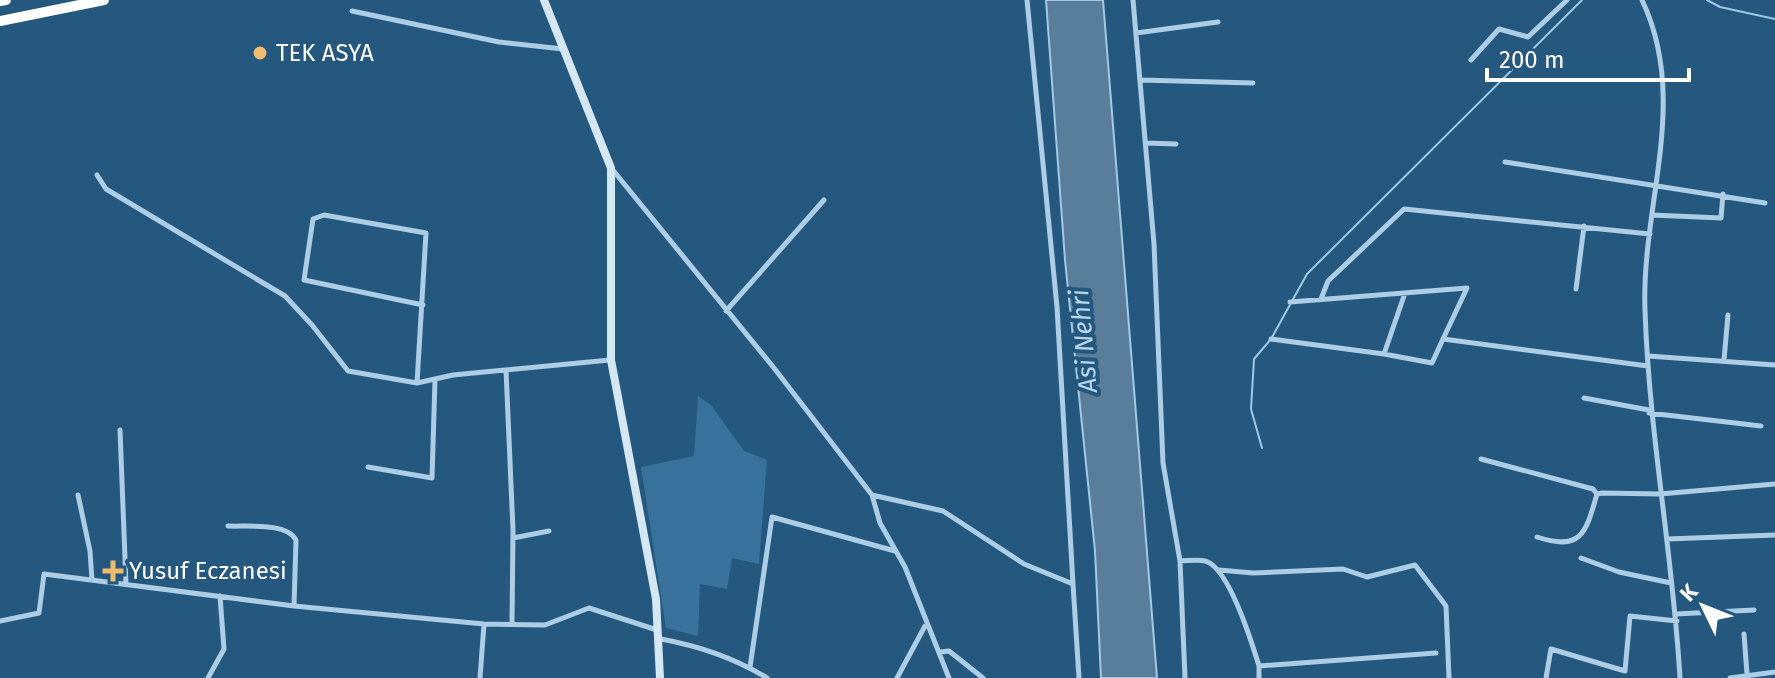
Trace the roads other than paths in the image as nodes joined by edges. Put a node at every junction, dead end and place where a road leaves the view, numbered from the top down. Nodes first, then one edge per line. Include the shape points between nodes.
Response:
1 (104, 0) edge
2 (1027, 0) edge
3 (1133, 0) edge
4 (1567, 0) edge
5 (1642, 0) edge
6 (544, 1) edge
7 (352, 11) dead end
8 (0, 21) edge
9 (1218, 22) dead end
10 (1136, 33) junction
11 (563, 49) junction
12 (1471, 60) dead end
13 (1140, 80) junction
14 (1253, 83) dead end
15 (1146, 143) junction
16 (1176, 144) dead end
17 (1505, 162) dead end
18 (611, 168) junction
19 (97, 175) dead end
20 (1657, 186) junction
21 (1723, 194) junction
22 (824, 200) dead end
23 (1765, 203) dead end
24 (1652, 215) junction
25 (1584, 226) junction
26 (1650, 234) junction
27 (1576, 289) dead end
28 (1405, 293) junction
29 (1321, 300) junction
30 (1290, 302) dead end
31 (423, 305) junction
32 (726, 311) junction
33 (1728, 315) dead end
34 (1271, 339) dead end
35 (1443, 339) junction
36 (1384, 354) junction
37 (1648, 356) junction
38 (611, 360) junction
39 (1724, 360) junction
40 (1775, 365) edge
41 (1648, 366) junction
42 (506, 370) junction
43 (435, 380) junction
44 (417, 383) junction
45 (1584, 398) dead end
46 (1649, 412) junction
47 (1761, 426) dead end
48 (120, 430) dead end
49 (1481, 459) dead end
50 (368, 467) dead end
51 (1775, 484) edge
52 (1597, 494) junction
53 (1660, 494) junction
54 (78, 495) dead end
55 (872, 495) junction
56 (228, 526) dead end
57 (549, 531) dead end
58 (1775, 535) edge
59 (1537, 537) dead end
60 (513, 538) junction
61 (1667, 539) junction
62 (896, 552) junction
63 (1581, 558) dead end
64 (1180, 561) junction
65 (1218, 570) junction
66 (92, 580) junction
67 (1671, 583) junction
68 (126, 584) junction
69 (1073, 584) junction
70 (220, 596) junction
71 (294, 606) junction
72 (1754, 610) dead end
73 (1676, 617) junction
74 (0, 621) edge
75 (512, 623) junction
76 (484, 624) junction
77 (925, 625) junction
78 (1744, 634) dead end
79 (660, 635) junction
80 (940, 652) junction
81 (1436, 653) dead end
82 (1259, 666) junction
83 (750, 667) junction
84 (1775, 672) edge
85 (1747, 674) junction
86 (208, 678) edge
87 (480, 678) edge
88 (660, 678) edge
89 (767, 678) edge
90 (897, 678) edge
91 (949, 678) edge
92 (983, 678) edge
93 (1079, 678) edge
94 (1185, 678) edge
95 (1259, 678) edge
96 (1449, 678) edge
97 (1546, 678) edge
98 (1680, 678) edge
99 (1730, 678) edge

1 - 8 highway
2 - 69 street via 1057,307
3 - 10 street
4 - 12 street via 1528,37 1499,29
5 - 20 street via 1662,52
6 - 11 street
7 - 11 street via 499,42
9 - 10 street
10 - 13 street
11 - 18 street
13 - 14 street
13 - 15 street
15 - 16 street
15 - 64 street via 1163,463
17 - 20 street
18 - 32 street
18 - 38 street
19 - 44 street via 106,189 285,296 348,371
20 - 21 street
20 - 24 street
21 - 23 street
21 - 24 street via 1721,218
22 - 32 street
24 - 26 street
25 - 26 street
25 - 27 street
25 - 29 street via 1404,209 1328,281
26 - 37 street via 1644,270
28 - 29 street
28 - 35 street via 1467,288
28 - 36 street
29 - 30 street
31 - 31 street via 426,233 324,215 313,219 304,280
31 - 44 street
32 - 55 street
33 - 39 street
34 - 36 street
35 - 36 street via 1432,363
35 - 41 street
37 - 39 street
37 - 41 street
38 - 42 street
38 - 79 street
39 - 40 street
41 - 46 street
42 - 43 street
42 - 60 street
43 - 44 street
43 - 50 street via 432,478
45 - 46 street
46 - 47 street
46 - 53 street
48 - 68 street
49 - 52 street
51 - 53 street
52 - 53 street
52 - 59 street via 1579,538 1555,543
53 - 61 street
54 - 66 street
55 - 62 street
55 - 69 street via 943,511 1024,564
56 - 71 street via 293,534
57 - 60 street
58 - 61 street
60 - 75 street
61 - 67 street
62 - 77 street
62 - 83 street via 772,517
63 - 67 street
64 - 65 street via 1204,561
64 - 94 street
65 - 82 street via 1242,615
65 - 96 street via 1343,569 1367,577 1415,565 1446,606
66 - 68 street
66 - 74 street via 44,574 39,613
67 - 73 street
68 - 70 street
69 - 93 street
70 - 71 street
70 - 86 street via 224,649
71 - 76 street
72 - 73 street
73 - 97 street via 1630,616 1625,671 1551,649
73 - 98 street
75 - 76 street
75 - 79 street via 556,623 589,608
76 - 87 street
77 - 80 street
77 - 90 street
78 - 85 street
79 - 83 street
79 - 88 street
80 - 91 street
80 - 92 street via 949,651
81 - 82 street
82 - 95 street
83 - 89 street
84 - 85 street
85 - 99 street

